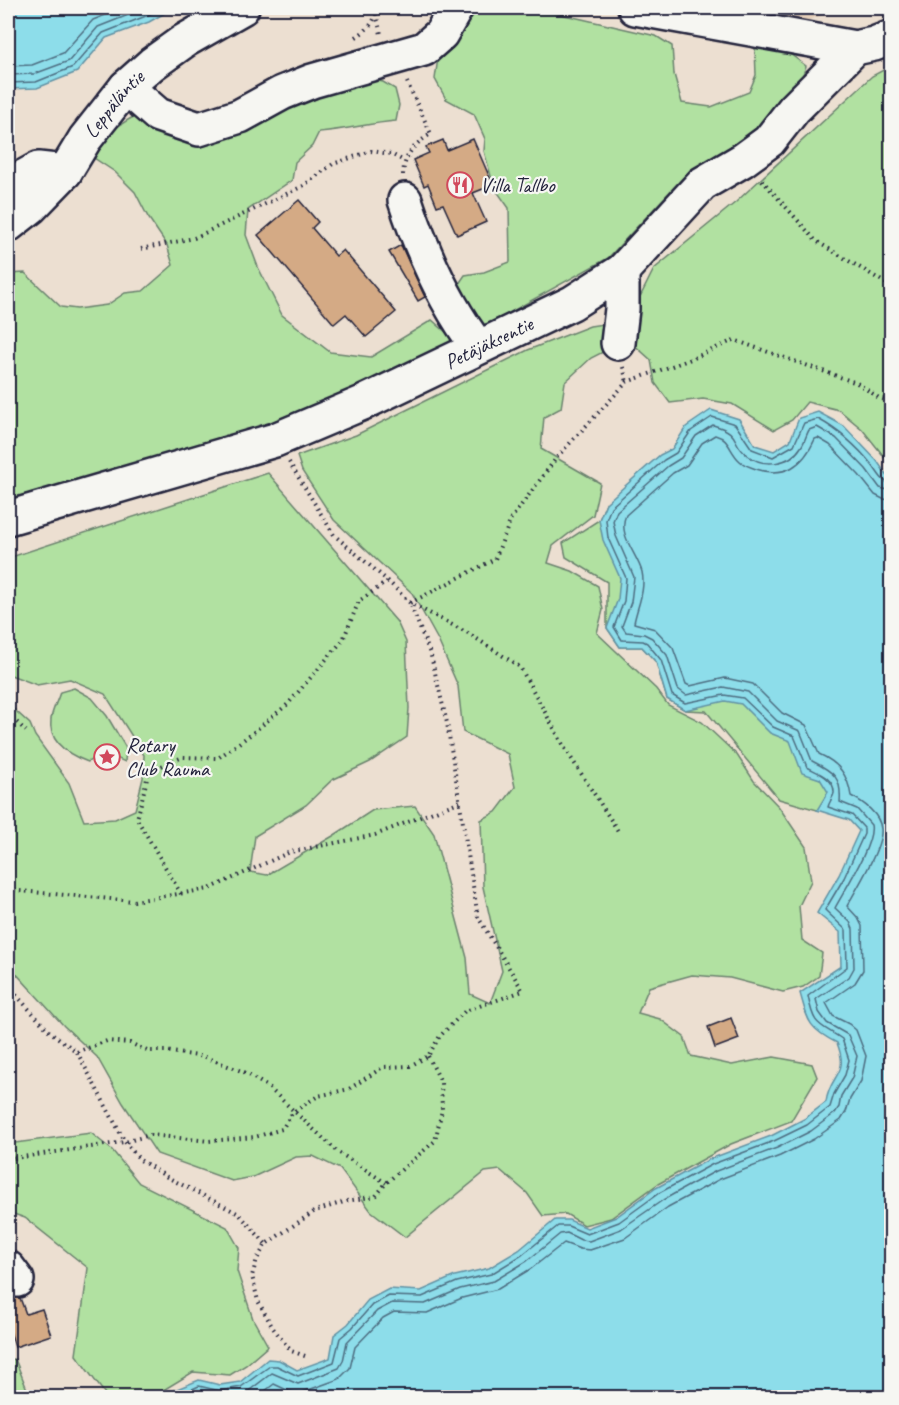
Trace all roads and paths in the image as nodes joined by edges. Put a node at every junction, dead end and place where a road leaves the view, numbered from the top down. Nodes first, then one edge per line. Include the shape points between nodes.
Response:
1 (242, 8) edge
2 (376, 8) edge
3 (456, 8) edge
4 (635, 8) edge
5 (376, 14) junction
6 (891, 37) edge
7 (354, 38) dead end
8 (855, 48) junction
9 (395, 58) junction
10 (126, 87) junction
11 (743, 160) junction
12 (404, 161) junction
13 (65, 172) junction
14 (8, 184) edge
15 (405, 200) joint
16 (8, 225) edge
17 (141, 249) dead end
18 (622, 271) junction
19 (891, 287) edge
20 (618, 343) dead end
21 (478, 347) junction
22 (891, 402) edge
23 (275, 440) junction
24 (8, 518) edge
25 (388, 581) junction
26 (410, 603) junction
27 (8, 714) edge
28 (26, 731) dead end
29 (461, 801) junction
30 (618, 831) dead end
31 (8, 890) edge
32 (181, 894) junction
33 (8, 986) edge
34 (76, 1052) junction
35 (428, 1056) junction
36 (293, 1112) junction
37 (125, 1142) junction
38 (8, 1159) edge
39 (386, 1183) junction
40 (266, 1244) junction
41 (305, 1356) dead end

1 - 10 street, Leppäläntie via 184,41
2 - 5 path
3 - 9 street via 441,34 424,49
4 - 8 street
5 - 7 path via 367,30
5 - 9 path via 385,45
6 - 8 street, Petäjäksentie
8 - 11 street, Petäjäksentie via 794,109 769,141
9 - 10 street via 312,81 240,116 199,129 158,115
9 - 12 path via 431,134 418,142
10 - 13 street, Leppäläntie
11 - 18 street, Petäjäksentie via 702,184
11 - 19 path via 816,241
12 - 15 path
12 - 17 path via 371,151 333,164 303,186 194,238
13 - 14 street via 38,169
13 - 16 street, Leppäläntie
15 - 21 street via 423,250 460,322
18 - 20 street
18 - 21 street, Petäjäksentie via 572,303
21 - 23 street, Petäjäksentie
22 - 26 path via 857,383 734,340 627,382 557,457 511,519 495,559
23 - 24 street, Petäjäksentie
23 - 25 path via 334,535
25 - 26 path
25 - 32 path via 359,601 343,640 288,704 250,735 218,758 183,757 149,771 137,819
26 - 29 path via 431,656
26 - 30 path via 468,633 520,667 566,750
27 - 28 path
29 - 32 path via 375,835 290,852 209,889
29 - 35 path via 478,917 523,991 465,1011 440,1036
31 - 32 path via 134,902
33 - 34 path via 49,1031
34 - 36 path via 107,1041 130,1043 147,1051 205,1057 244,1072 268,1087
34 - 37 path
35 - 36 path via 410,1066 383,1067 349,1089 318,1096
35 - 39 path via 441,1082 442,1110 435,1141
36 - 37 path via 282,1129 255,1137 209,1141 150,1136
36 - 39 path via 338,1152
37 - 38 path
37 - 40 path via 140,1160 166,1177 239,1214
39 - 40 path via 376,1196 315,1211
40 - 41 path via 252,1276 258,1301 291,1351

